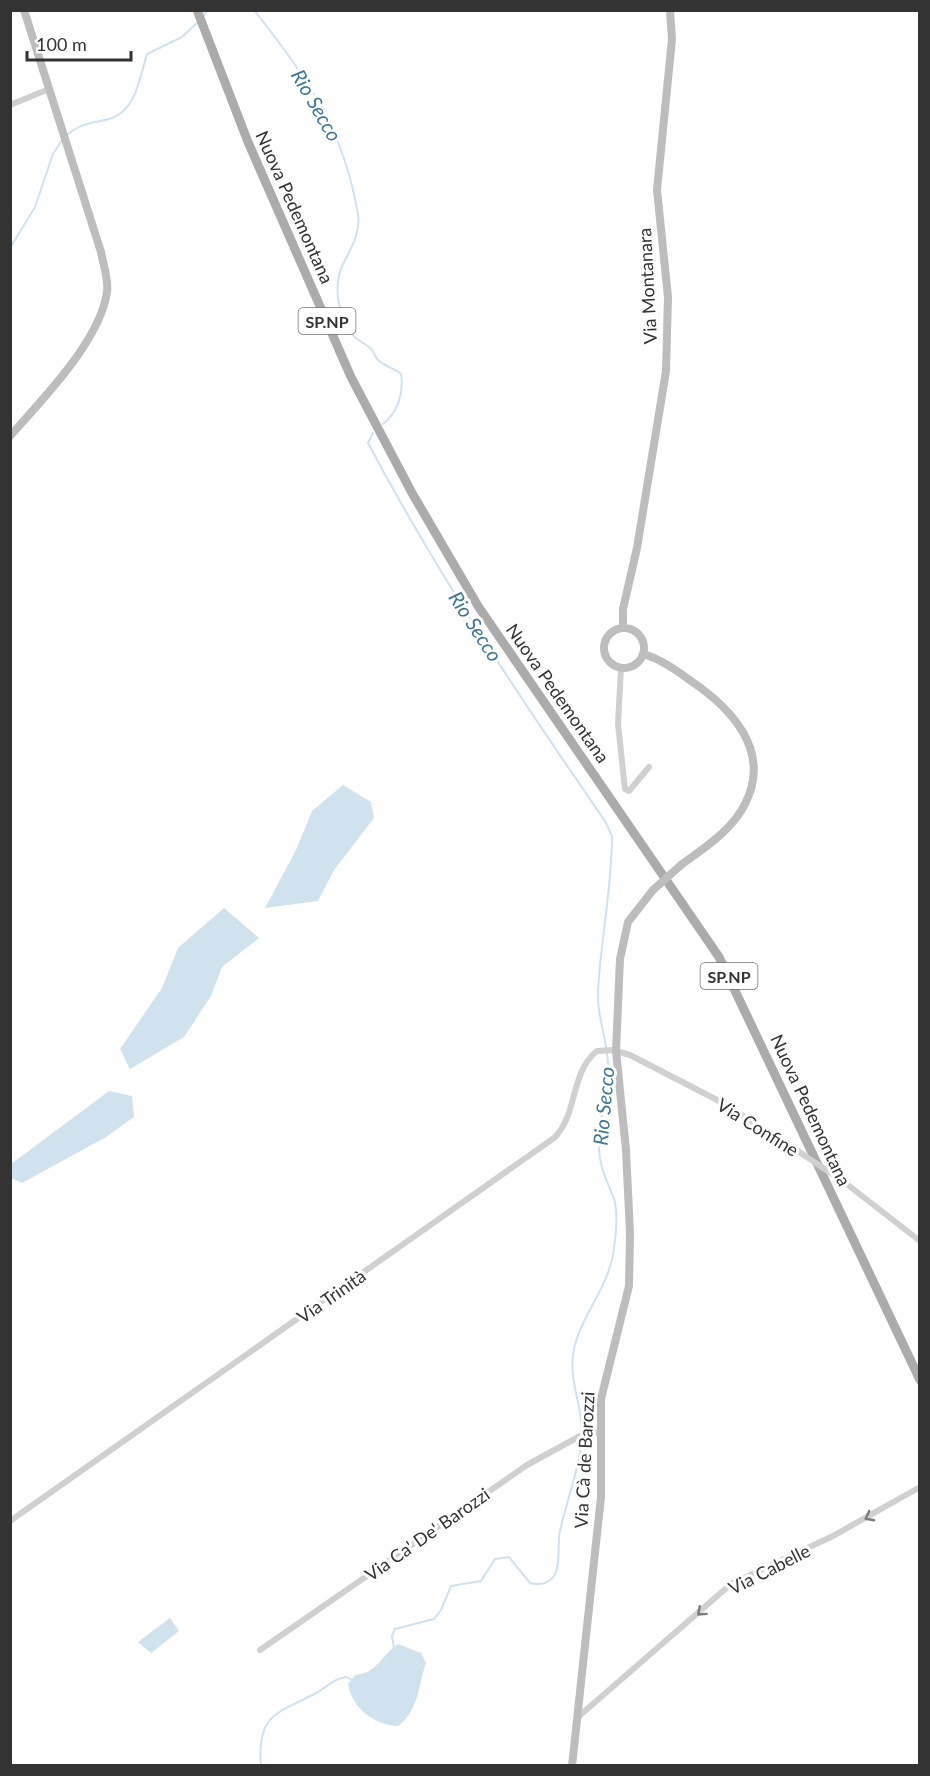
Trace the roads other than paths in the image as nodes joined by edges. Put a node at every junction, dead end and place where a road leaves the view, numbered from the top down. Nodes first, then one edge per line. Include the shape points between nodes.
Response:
1 (24, 10) edge
2 (670, 10) edge
3 (200, 16) edge
4 (50, 89) junction
5 (10, 105) edge
6 (10, 436) edge
7 (623, 628) junction
8 (644, 654) junction
9 (621, 668) junction
10 (649, 767) dead end
11 (615, 1050) junction
12 (920, 1241) edge
13 (920, 1380) edge
14 (601, 1432) junction
15 (920, 1487) edge
16 (10, 1521) edge
17 (260, 1650) dead end
18 (578, 1717) junction
19 (572, 1766) edge

1 - 4 street
2 - 7 street, Via Montanara via 672,39 657,190 668,297 666,371 623,609
3 - 13 main road, Nuova Pedemontana / SP.NP via 248,142 351,377 412,493 478,606 719,957
4 - 5 street
4 - 6 street via 101,252 107,291 96,324 66,371
7 - 8 street via 640,635
7 - 9 street via 611,633 604,650 610,662
8 - 9 street via 635,665
8 - 11 street, bridge via 669,665 723,704 744,730 752,752 752,784 746,802 729,826 635,910 623,936
9 - 10 street via 618,724 625,789 634,787
11 - 12 street, Via Confine, bridge via 723,1103 844,1182
11 - 14 street, Via Cà de Barozzi via 628,1197 629,1286 601,1399
11 - 16 street, Via Trinità via 600,1051 589,1058 565,1123 554,1138
14 - 17 street, Via Ca' De' Barozzi via 583,1435 527,1465
14 - 18 street, Via Cà de Barozzi via 601,1497
15 -> 18 street, Via Cabelle via 833,1536 731,1584
18 - 19 street, Via Cà de Barozzi

